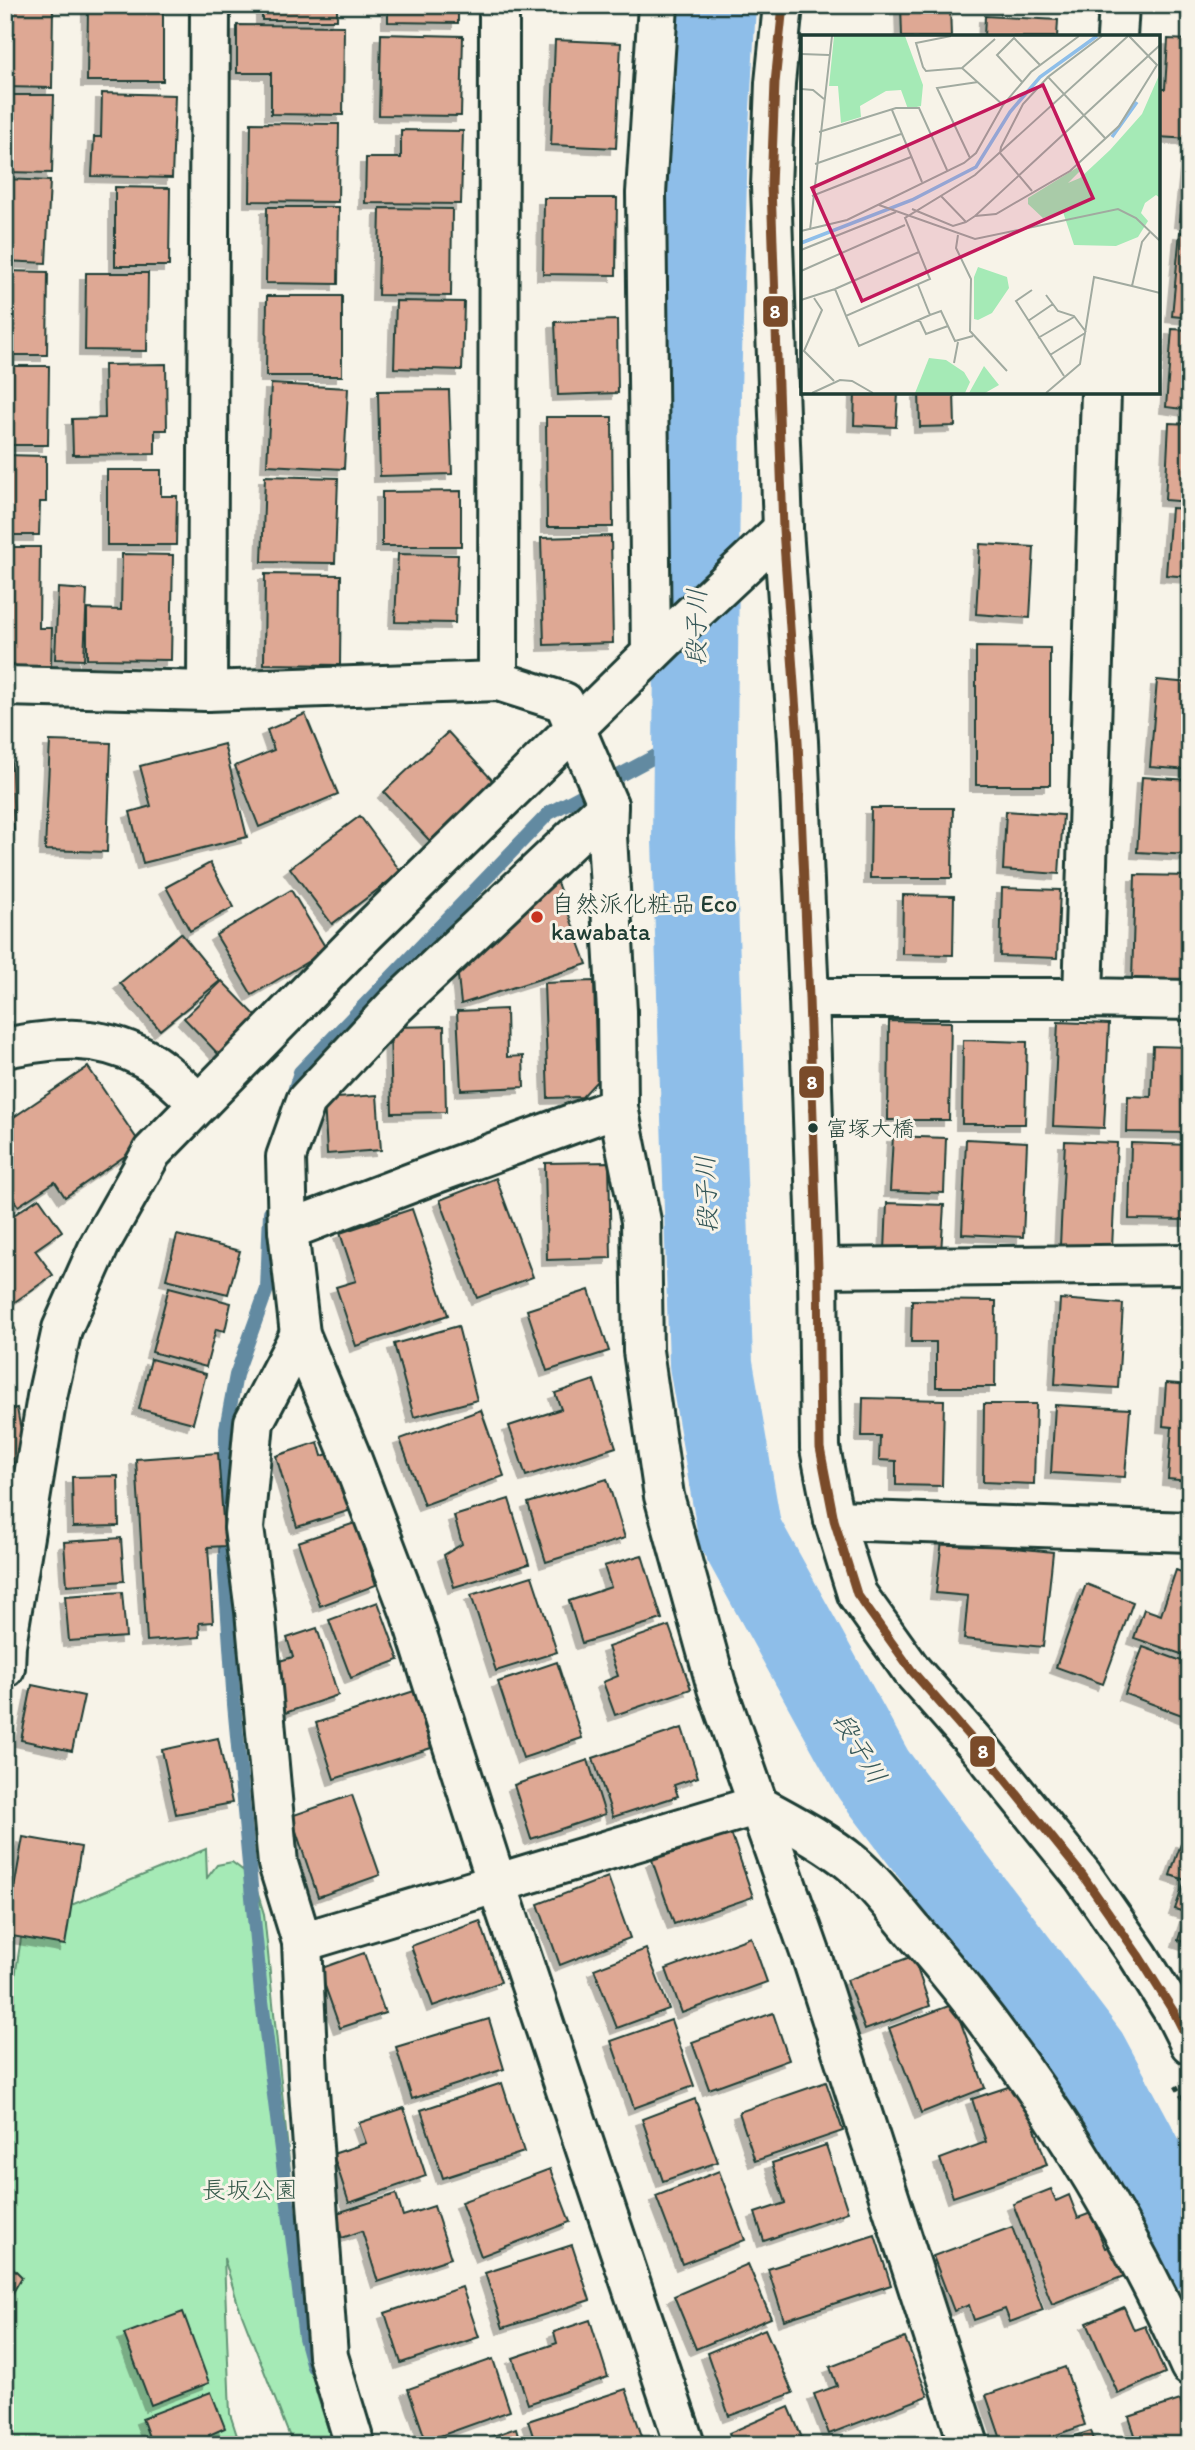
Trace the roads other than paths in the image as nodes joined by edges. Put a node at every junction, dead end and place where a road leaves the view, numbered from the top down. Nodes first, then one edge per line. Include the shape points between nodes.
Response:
1 (210, 5) edge
2 (499, 5) edge
3 (658, 5) edge
4 (783, 5) edge
5 (1119, 5) edge
6 (1117, 35) edge
7 (1101, 394) edge
8 (783, 529) junction
9 (658, 647) junction
10 (498, 681) junction
11 (5, 686) edge
12 (207, 691) junction
13 (576, 727) junction
14 (608, 805) junction
15 (809, 998) junction
16 (1083, 998) junction
17 (1190, 1000) edge
18 (5, 1048) edge
19 (200, 1103) junction
20 (618, 1107) junction
21 (288, 1230) junction
22 (1190, 1264) edge
23 (818, 1268) junction
24 (300, 1334) junction
25 (834, 1520) junction
26 (1190, 1532) edge
27 (5, 1668) edge
28 (758, 1804) junction
29 (497, 1884) junction
30 (302, 1942) junction
31 (1185, 2022) edge
32 (1190, 2366) edge
33 (355, 2445) edge
34 (685, 2445) edge
35 (969, 2445) edge

1 - 12 street
2 - 10 street
3 - 9 street via 646,193
4 - 8 street via 771,186
5 - 6 street
7 - 16 street
8 - 9 street
8 - 15 street
9 - 13 street
10 - 12 street
10 - 13 street via 564,702
11 - 12 street
13 - 14 street
13 - 19 street via 375,923
14 - 20 street
14 - 21 street via 394,1007 306,1101 286,1157
15 - 16 street
15 - 23 street
16 - 17 street
18 - 19 street via 51,1039 95,1040 146,1058
19 - 27 street via 152,1152 100,1244 62,1329 47,1397
20 - 21 street
20 - 28 street via 641,1222 643,1350 664,1496 717,1688
21 - 24 street
22 - 23 street
23 - 25 street via 820,1448
24 - 29 street via 410,1612
24 - 30 street via 254,1422 244,1528 278,1864
25 - 26 street
25 - 31 street via 857,1594 912,1671 1083,1876
28 - 29 street
28 - 32 street via 853,1864 962,1988 1104,2196
28 - 35 street
29 - 30 street
29 - 34 street
30 - 33 street via 328,2356

